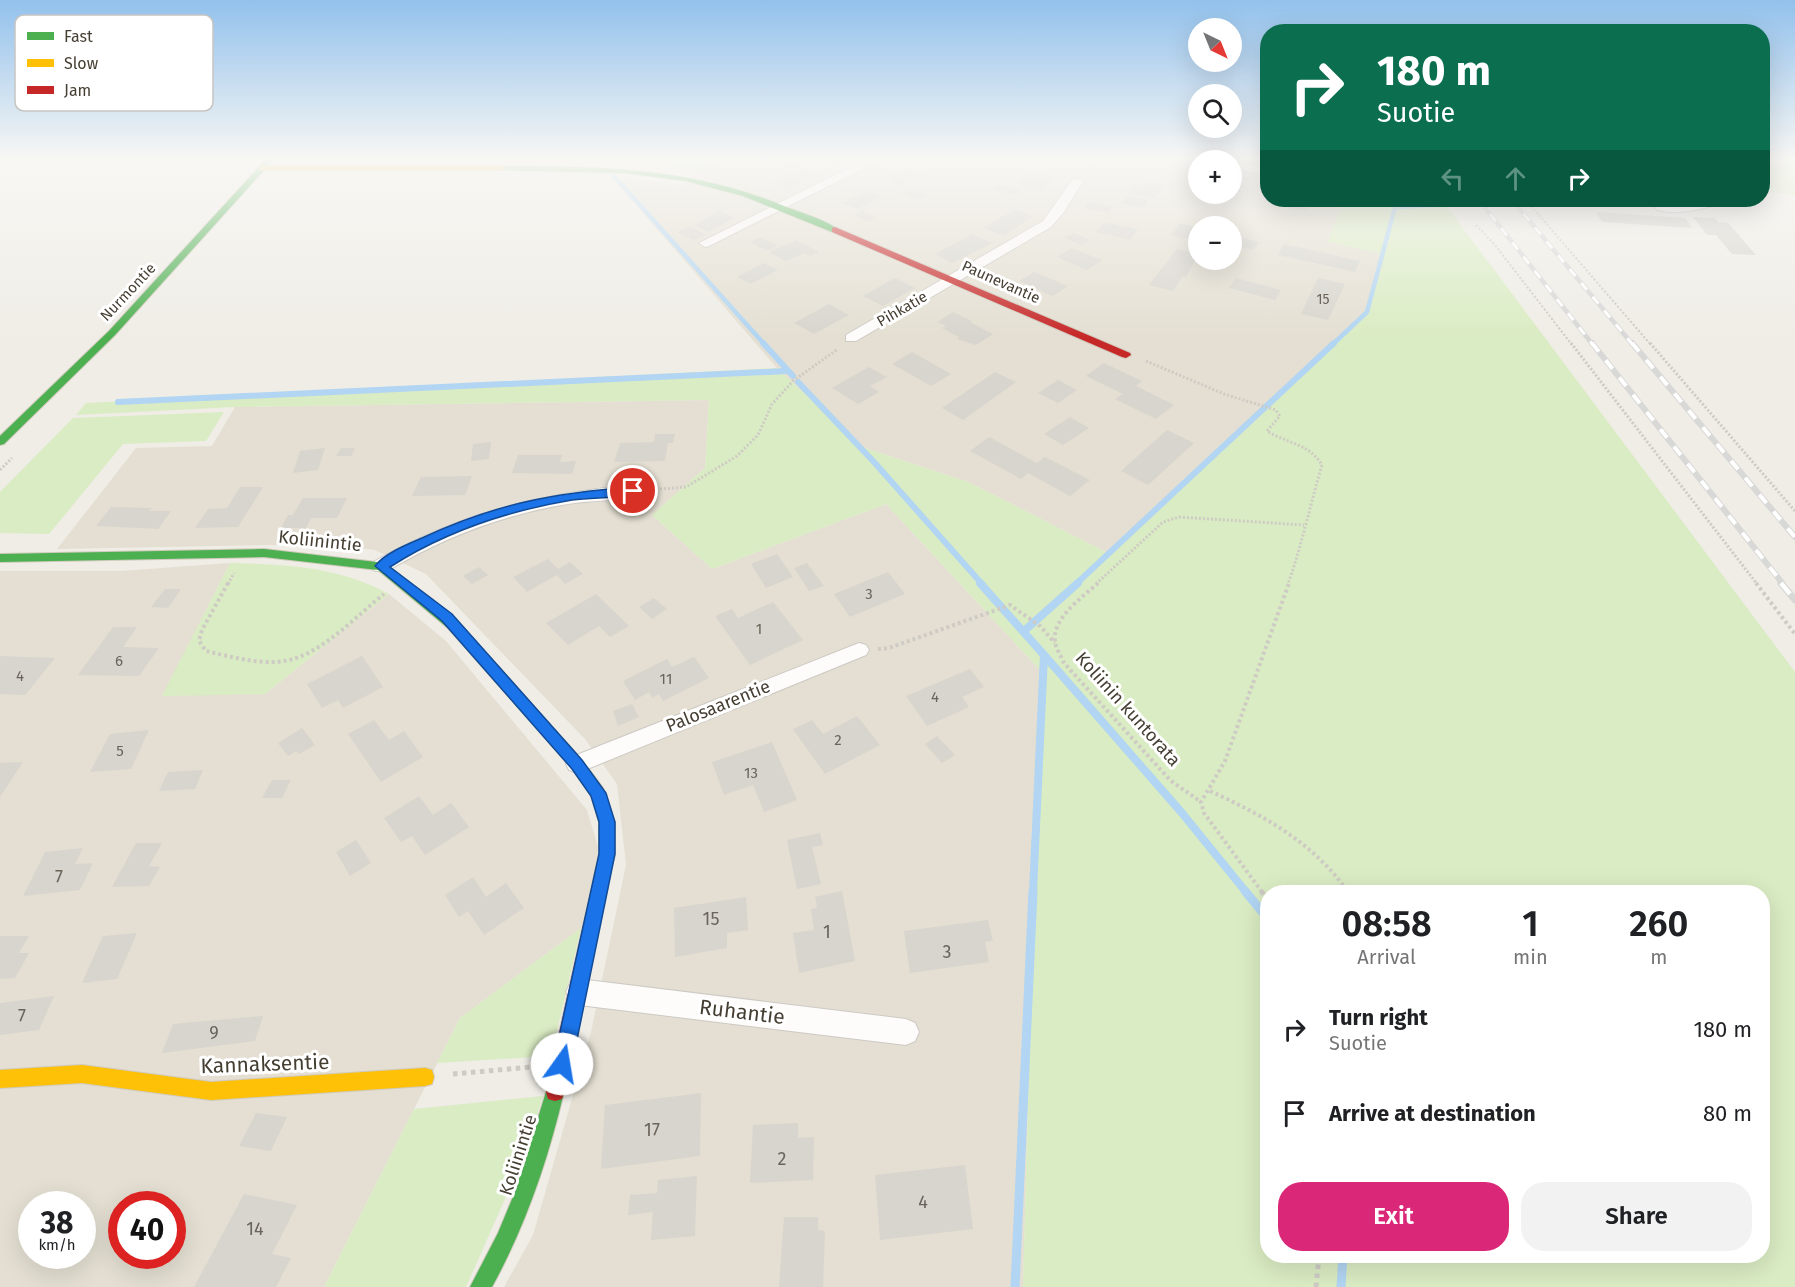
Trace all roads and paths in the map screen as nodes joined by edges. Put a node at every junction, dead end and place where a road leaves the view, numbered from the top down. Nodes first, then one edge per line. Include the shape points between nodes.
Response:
1 (218, 217) edge
2 (758, 217) edge
3 (807, 217) edge
4 (1053, 217) edge
5 (1541, 217) edge
6 (1476, 225) dead end
7 (705, 243) dead end
8 (953, 279) junction
9 (851, 338) joint
10 (1126, 355) joint
11 (0, 442) edge
12 (633, 491) joint
13 (1795, 511) edge
14 (1304, 525) junction
15 (245, 554) junction
16 (0, 558) edge
17 (381, 566) junction
18 (400, 581) junction
19 (1795, 634) edge
20 (1055, 644) junction
21 (859, 650) joint
22 (577, 764) junction
23 (1210, 791) junction
24 (1201, 802) junction
25 (1343, 885) edge
26 (1260, 889) edge
27 (579, 992) junction
28 (906, 1032) dead end
29 (562, 1064) junction
30 (424, 1077) joint
31 (0, 1079) edge
32 (1318, 1263) edge
33 (481, 1287) edge
34 (1316, 1287) edge

1 - 11 street, Nurmontie via 112,333
2 - 7 street
3 - 8 street, Paunevantie
4 - 8 street, Pihkatie
5 - 13 path
6 - 19 path via 1638,427
8 - 9 street, Pihkatie
8 - 10 street, Paunevantie
9 - 12 path via 793,381 771,404 758,435 737,456 686,487
10 - 14 path via 1166,367 1224,394 1272,408 1280,416 1267,431 1310,449 1322,465
12 - 17 street via 527,503 460,525
14 - 20 path, Koliinin kuntorata via 1179,517 1163,522 1071,608 1055,629
14 - 23 path via 1301,548 1225,762
15 - 16 street, Koliinintie
15 - 17 street, Koliinintie
15 - 18 path via 202,630 199,641 206,651 230,657 292,659
17 - 18 street, Koliinintie
18 - 22 street, Koliinintie via 447,618
20 - 21 path via 1040,626 1007,605 889,648
20 - 24 path, Koliinin kuntorata via 1064,663 1170,780
21 - 22 street, Palosaarentie
22 - 27 street, Koliinintie via 598,793 607,822 602,886
23 - 24 path
23 - 25 path via 1288,830
24 - 26 path, Koliinin kuntorata via 1204,813
27 - 28 street, Ruhantie
27 - 29 street, Koliinintie
29 - 30 path
29 - 33 street, Koliinintie via 540,1155 506,1244
30 - 31 street, Kannaksentie via 211,1091 81,1074
32 - 34 path

